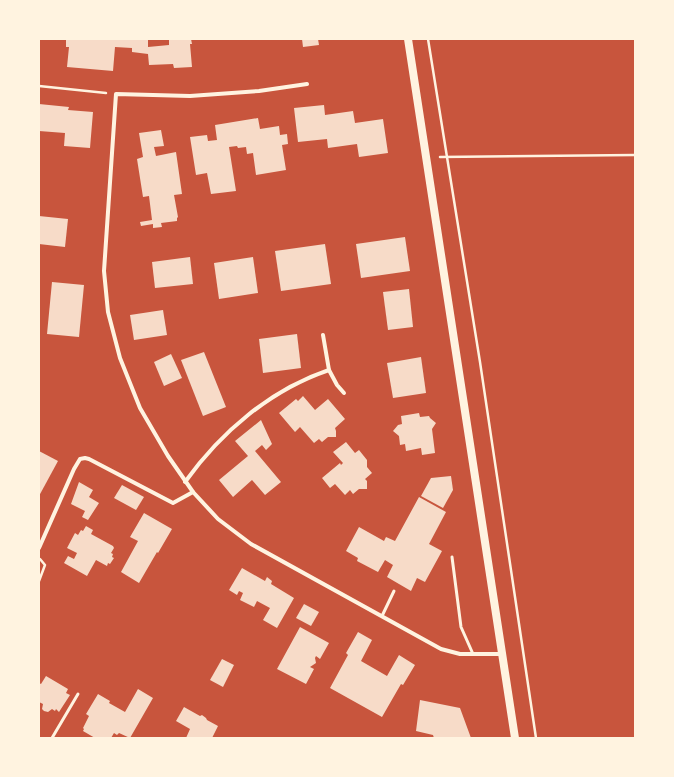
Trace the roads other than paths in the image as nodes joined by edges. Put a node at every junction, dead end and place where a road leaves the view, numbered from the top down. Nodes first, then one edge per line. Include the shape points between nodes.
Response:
1 (408, 39) edge
2 (306, 84) dead end
3 (322, 335) dead end
4 (329, 370) junction
5 (344, 393) dead end
6 (186, 482) junction
7 (192, 492) junction
8 (39, 548) edge
9 (452, 557) dead end
10 (394, 591) dead end
11 (382, 616) junction
12 (473, 654) junction
13 (502, 654) junction
14 (78, 694) dead end
15 (52, 738) edge
16 (515, 738) edge

1 - 13 main road
2 - 6 street via 190,96 116,94 104,270 108,312 120,358 140,408
3 - 4 street
4 - 5 street
4 - 6 street via 307,377 264,402 239,422 201,460
6 - 7 street
7 - 8 street via 173,503 89,459 80,459
7 - 11 street via 218,518 251,544
9 - 12 lane via 461,627
10 - 11 lane
11 - 12 street via 441,649 460,654
12 - 13 street
13 - 16 main road
14 - 15 lane

